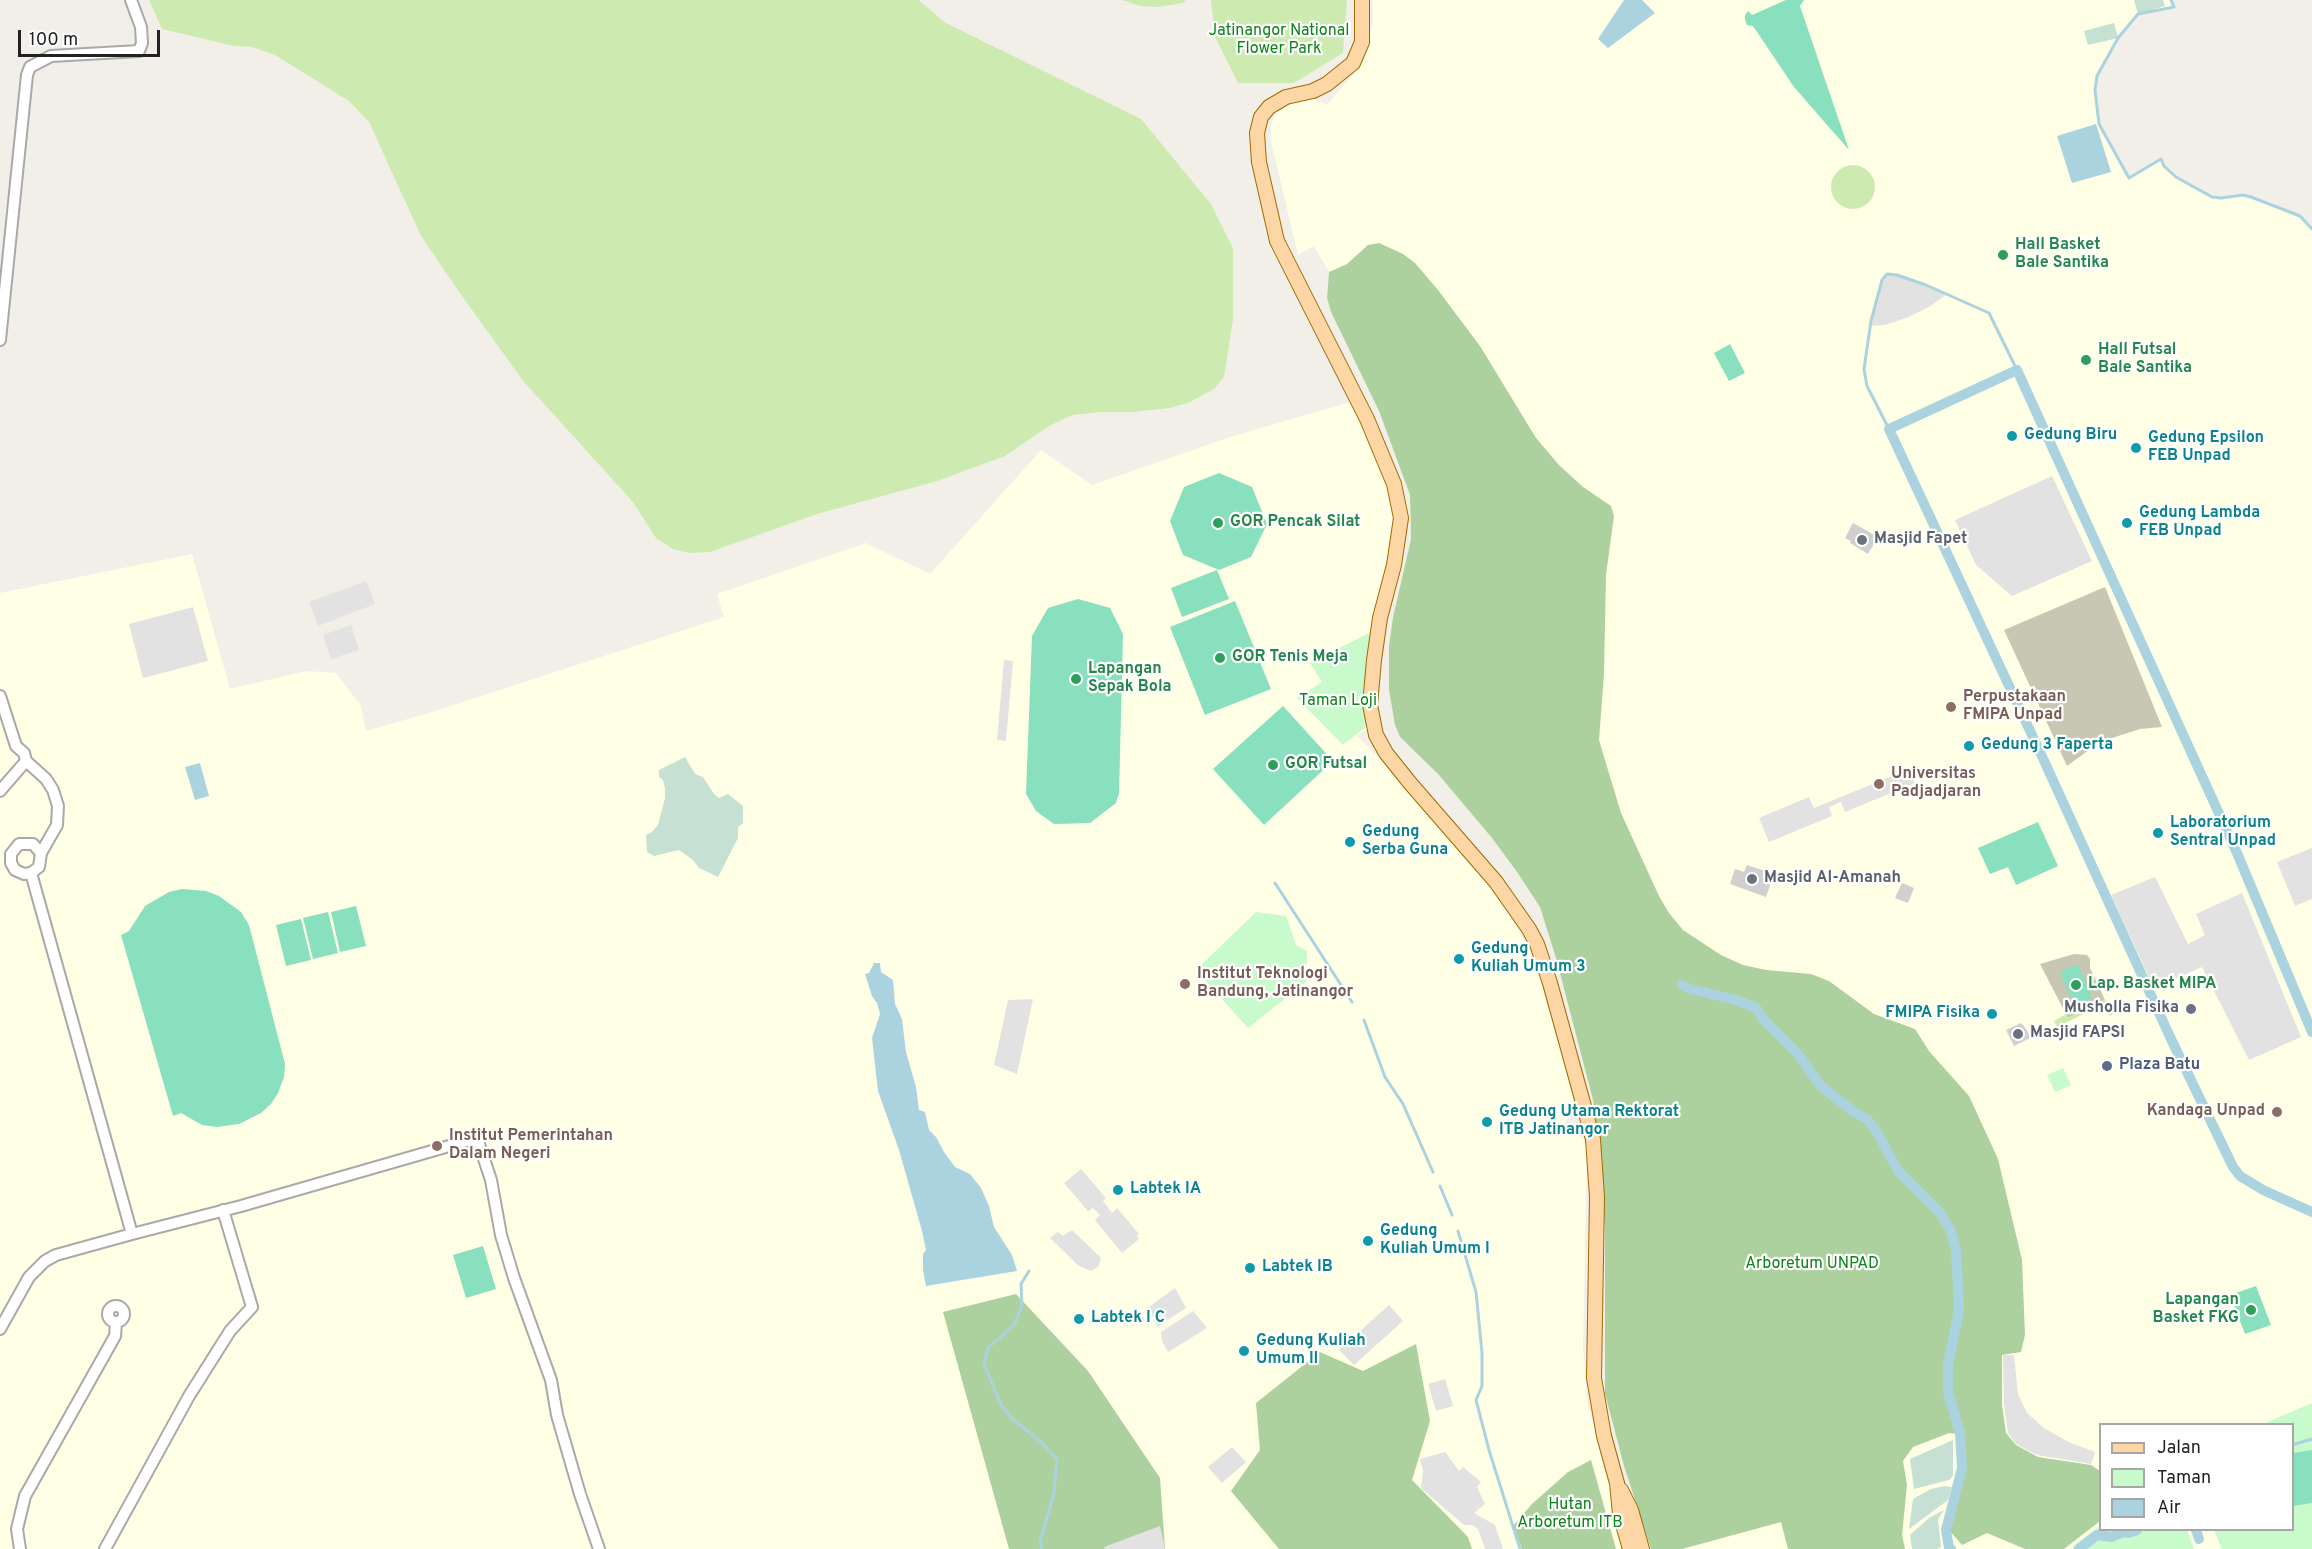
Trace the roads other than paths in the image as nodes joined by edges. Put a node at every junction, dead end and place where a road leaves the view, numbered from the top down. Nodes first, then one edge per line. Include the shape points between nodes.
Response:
1 (130, 0) edge
2 (1362, 0) edge
3 (0, 340) edge
4 (0, 696) edge
5 (26, 761) junction
6 (0, 791) edge
7 (41, 852) junction
8 (31, 873) junction
9 (223, 1210) junction
10 (132, 1234) junction
11 (116, 1323) dead end
12 (0, 1329) edge
13 (1617, 1483) junction
14 (20, 1549) edge
15 (105, 1549) edge
16 (599, 1549) edge
17 (1630, 1549) edge
18 (1642, 1549) edge

1 - 3 street via 141,27 139,51 51,56 30,67
2 - 13 main road via 1362,42 1353,63 1327,84 1286,97 1269,107 1261,117 1257,133 1259,162 1277,241 1367,419 1394,484 1401,518 1374,660 1370,705 1376,735 1410,783 1496,882 1533,936 1593,1139 1597,1197 1594,1378
4 - 5 street via 16,746
5 - 6 street
5 - 7 street via 46,779 58,806 57,825
7 - 8 street via 41,863
7 - 8 street via 24,842 11,854 15,870
8 - 10 street
9 - 10 street
9 - 15 street via 252,1307 230,1331 189,1396
9 - 16 street via 477,1138 491,1180 501,1235 551,1380 560,1426
10 - 12 street via 45,1261 29,1277
11 - 14 street via 115,1336 25,1496 17,1529
13 - 17 main road via 1620,1514
13 - 18 main road via 1631,1510

